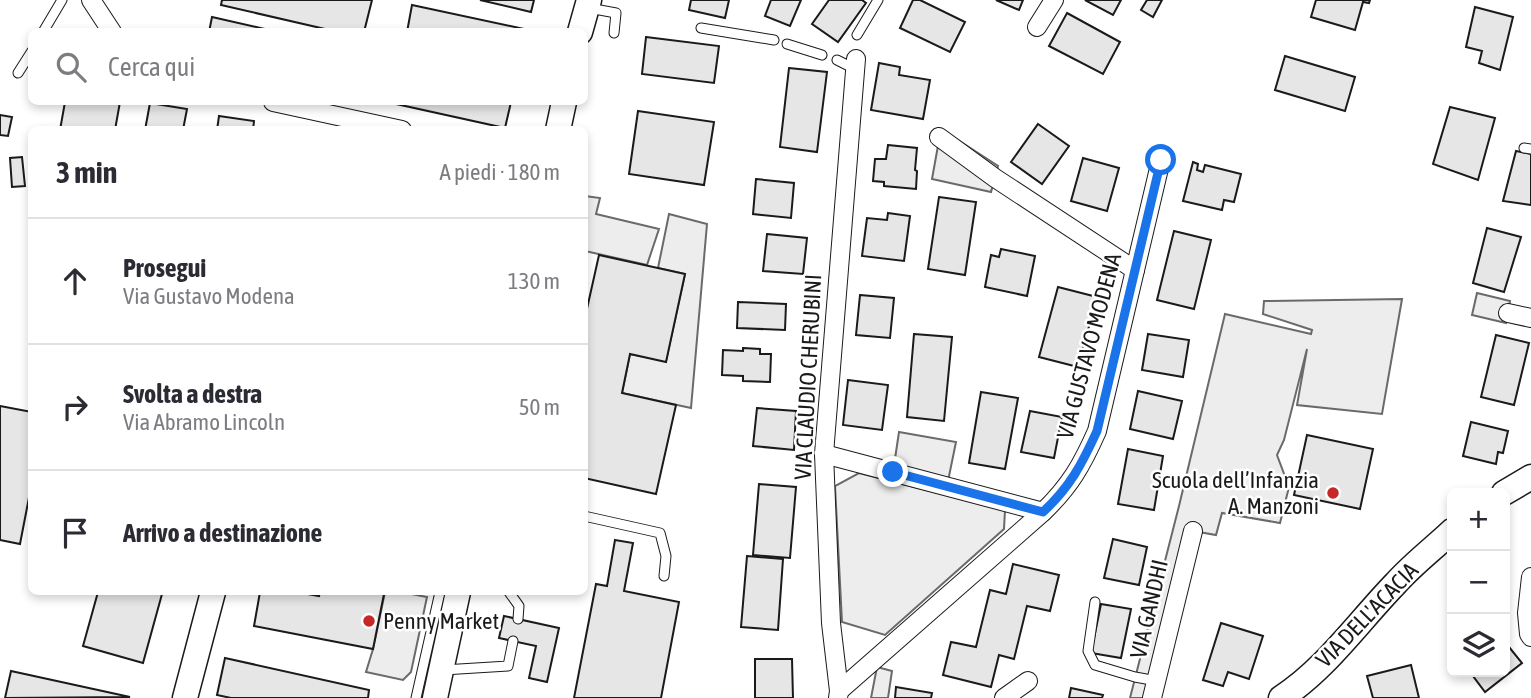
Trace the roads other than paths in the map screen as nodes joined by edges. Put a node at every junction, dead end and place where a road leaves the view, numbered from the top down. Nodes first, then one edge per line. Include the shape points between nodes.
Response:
1 (62, 0) edge
2 (91, 0) edge
3 (878, 0) edge
4 (1054, 0) edge
5 (585, 3) edge
6 (1037, 27) dead end
7 (45, 28) edge
8 (109, 28) edge
9 (580, 28) edge
10 (701, 28) dead end
11 (614, 33) dead end
12 (858, 35) dead end
13 (774, 40) dead end
14 (787, 44) dead end
15 (822, 55) dead end
16 (28, 57) edge
17 (837, 60) dead end
18 (855, 64) joint
19 (18, 73) dead end
20 (287, 105) edge
21 (563, 105) edge
22 (384, 126) edge
23 (559, 126) edge
24 (939, 137) dead end
25 (1161, 160) dead end
26 (1135, 270) junction
27 (1508, 313) dead end
28 (1531, 318) edge
29 (824, 454) junction
30 (1531, 477) edge
31 (1510, 489) edge
32 (1043, 512) junction
33 (588, 517) edge
34 (1193, 531) dead end
35 (1447, 536) edge
36 (664, 576) dead end
37 (1531, 577) edge
38 (212, 595) edge
39 (439, 595) edge
40 (457, 595) edge
41 (511, 595) edge
42 (1094, 602) dead end
43 (518, 619) dead end
44 (1531, 637) edge
45 (513, 641) dead end
46 (441, 670) junction
47 (1028, 681) dead end
48 (1155, 690) edge
49 (838, 694) edge
50 (185, 698) edge
51 (416, 698) edge
52 (435, 698) edge
53 (1004, 698) edge
54 (1281, 698) edge

1 - 7 lane
2 - 8 street
3 - 12 lane
4 - 6 street
5 - 9 main road
5 - 11 lane via 616,13
10 - 13 lane
14 - 15 lane
16 - 19 lane
17 - 18 lane
18 - 29 street, VIA CLAUDIO CHERUBINI
20 - 22 street
21 - 23 main road
24 - 26 street
25 - 26 street, VIA GUSTAVO MODENA
26 - 32 street, VIA GUSTAVO MODENA via 1097,431 1083,462
27 - 28 street
29 - 32 street
29 - 49 street, VIA CLAUDIO CHERUBINI
30 - 31 main road
32 - 49 street, VIA GUSTAVO MODENA
33 - 36 lane via 660,533 666,556
34 - 48 street, VIA GANDHI
35 - 54 main road, VIA DELL'ACACIA via 1398,580 1325,660
37 - 44 street via 1527,613
38 - 50 main road
39 - 51 lane
40 - 46 main road
41 - 43 lane via 519,606
42 - 48 lane via 1088,651 1095,665 1135,677
45 - 46 lane via 508,666
46 - 52 main road
47 - 53 street

